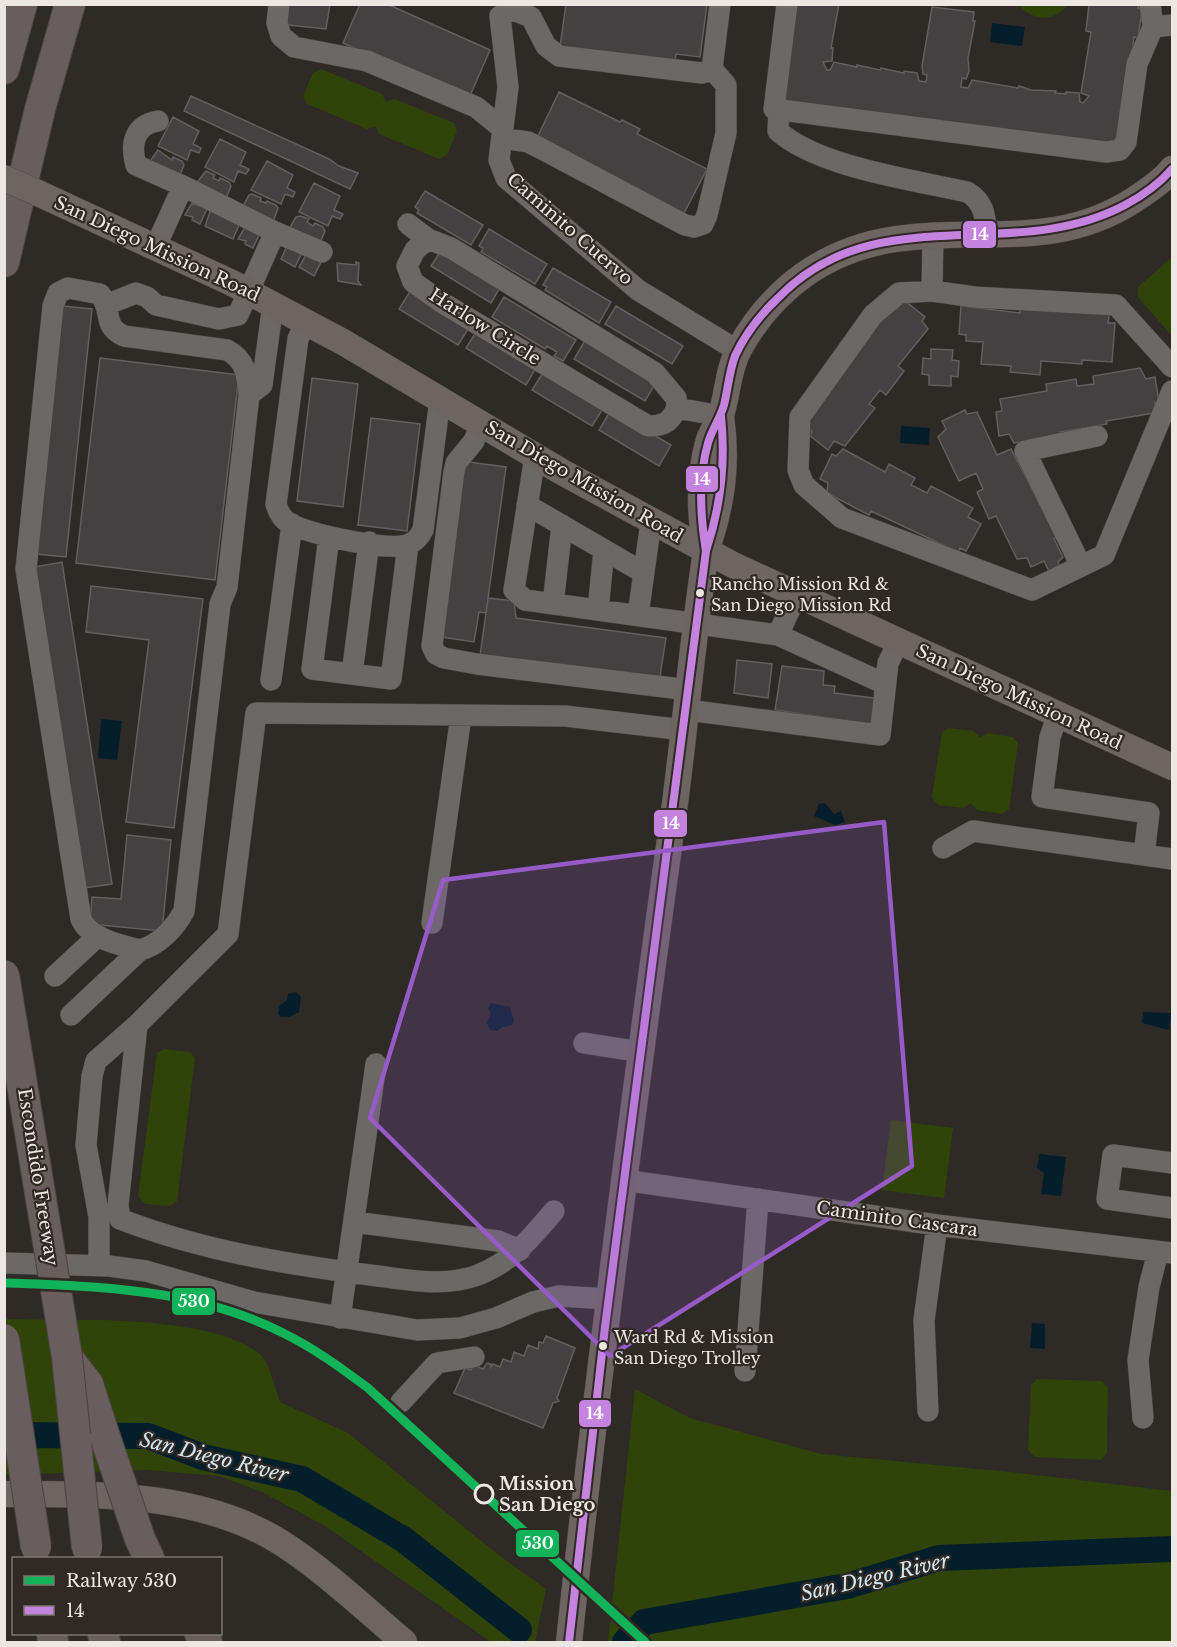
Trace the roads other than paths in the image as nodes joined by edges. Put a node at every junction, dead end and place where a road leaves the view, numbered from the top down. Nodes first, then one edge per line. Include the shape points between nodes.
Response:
1 (22, 4) edge
2 (70, 4) edge
3 (279, 4) edge
4 (720, 4) edge
5 (787, 4) edge
6 (1150, 4) edge
7 (1163, 26) edge
8 (4, 69) edge
9 (712, 69) junction
10 (779, 110) junction
11 (158, 121) dead end
12 (502, 134) junction
13 (1171, 175) edge
14 (4, 178) edge
15 (183, 186) junction
16 (408, 224) dead end
17 (275, 232) junction
18 (987, 236) junction
19 (933, 237) junction
20 (428, 239) junction
21 (156, 246) junction
22 (322, 252) dead end
23 (4, 262) edge
24 (247, 291) junction
25 (932, 291) junction
26 (108, 304) junction
27 (273, 304) junction
28 (306, 322) junction
29 (738, 351) junction
30 (1173, 367) edge
31 (1173, 391) edge
32 (249, 395) junction
33 (441, 400) junction
34 (677, 408) junction
35 (721, 416) junction
36 (481, 424) junction
37 (1097, 436) dead end
38 (535, 456) junction
39 (527, 505) junction
40 (651, 522) junction
41 (292, 524) junction
42 (562, 525) junction
43 (329, 537) junction
44 (369, 542) junction
45 (408, 544) junction
46 (604, 550) junction
47 (706, 551) junction
48 (1081, 566) junction
49 (644, 573) junction
50 (796, 594) junction
51 (553, 604) junction
52 (598, 610) junction
53 (638, 615) junction
54 (696, 622) junction
55 (778, 635) junction
56 (899, 641) junction
57 (352, 674) junction
58 (271, 680) dead end
59 (885, 684) junction
60 (687, 710) junction
61 (1058, 714) junction
62 (461, 716) junction
63 (1173, 767) edge
64 (943, 848) dead end
65 (1144, 855) junction
66 (1173, 859) edge
67 (432, 923) dead end
68 (98, 936) junction
69 (140, 950) junction
70 (4, 975) edge
71 (55, 976) dead end
72 (70, 1015) dead end
73 (137, 1025) junction
74 (584, 1043) dead end
75 (640, 1052) junction
76 (376, 1064) dead end
77 (1173, 1162) edge
78 (623, 1180) junction
79 (758, 1199) junction
80 (1173, 1208) edge
81 (554, 1211) dead end
82 (109, 1215) junction
83 (354, 1222) junction
84 (937, 1225) junction
85 (520, 1250) junction
86 (1165, 1252) edge
87 (4, 1263) edge
88 (99, 1266) junction
89 (347, 1272) junction
90 (608, 1299) junction
91 (340, 1318) junction
92 (4, 1339) edge
93 (68, 1357) junction
94 (474, 1357) dead end
95 (4, 1366) edge
96 (745, 1371) dead end
97 (14, 1398) junction
98 (401, 1402) dead end
99 (928, 1411) dead end
100 (1143, 1418) dead end
101 (4, 1494) edge
102 (144, 1549) edge
103 (38, 1553) edge
104 (88, 1553) edge
105 (404, 1642) edge
106 (569, 1642) edge

1 - 8 highway
2 - 23 highway via 40,109
3 - 12 street via 277,23 281,36 294,46 367,61 476,107
4 - 9 street
5 - 10 street via 774,110
6 - 7 street
7 - 10 street via 1137,64 1126,142 1116,152
9 - 12 street, Caminito Cuervo via 702,74 559,56 546,46 531,17 513,10 500,16 508,87
9 - 12 street via 726,85 726,133 707,215 703,224 694,227 528,142
10 - 18 street via 778,131 797,145 836,160 978,198 984,210
11 - 15 street via 138,131 133,142 136,165
12 - 29 street, Caminito Cuervo via 499,160 506,178 638,290
13 - 18 main road via 1116,212 1081,226 1041,234
14 - 21 main road, San Diego Mission Road, bridge
15 - 17 street
15 - 21 street
16 - 20 street
17 - 22 street
17 - 24 street
18 - 19 main road
19 - 25 street
19 - 29 main road via 858,247 814,266 771,303
20 - 34 street via 451,248 655,374 676,398
20 - 34 street, Harlow Circle via 415,250 407,266 413,282 441,302 648,426 661,426
21 - 24 main road, San Diego Mission Road
24 - 26 street via 238,315 219,319 156,305 136,293
24 - 27 main road, San Diego Mission Road
25 - 30 street via 974,297 1116,304
25 - 48 street via 899,293 873,315 815,393 800,417 798,470 804,486 842,518 1032,590
26 - 32 street via 108,322 113,331 124,336 226,350 238,356 244,364
26 - 68 street via 100,294 68,288 58,293 53,306 26,569 81,919 85,928
27 - 28 main road, San Diego Mission Road
27 - 32 street via 262,385
28 - 33 main road, San Diego Mission Road
28 - 41 street via 298,339 276,504 282,517
29 - 35 main road
31 - 48 street via 1104,555
32 - 69 street via 184,911 177,924 157,943
33 - 36 main road, San Diego Mission Road
33 - 45 street via 423,530
34 - 35 street
35 - 47 main road via 708,442 699,507
36 - 38 main road, San Diego Mission Road
36 - 60 street via 454,472 432,646 436,654
37 - 48 street via 1025,451
38 - 39 street
38 - 40 main road, San Diego Mission Road
39 - 42 street
39 - 51 street via 514,590 525,600
40 - 47 main road, San Diego Mission Road
40 - 49 street
41 - 43 street
41 - 58 street
42 - 46 street
42 - 51 street
43 - 44 street
43 - 57 street via 312,669
44 - 45 street
44 - 57 street
45 - 57 street via 391,679
46 - 49 street
46 - 52 street
47 - 50 main road, San Diego Mission Road
47 - 54 main road
49 - 53 street
50 - 55 street
50 - 56 main road, San Diego Mission Road
51 - 52 street
52 - 53 street
53 - 54 street
54 - 55 street
54 - 60 main road
55 - 59 street
56 - 59 street via 888,663
56 - 61 main road, San Diego Mission Road
59 - 60 street via 879,735
60 - 62 street
60 - 75 main road
61 - 63 main road, San Diego Mission Road
61 - 65 street via 1050,737 1042,797 1149,813
62 - 67 street
62 - 73 street via 256,713 228,934
64 - 65 street via 973,831
65 - 66 street
68 - 69 street
68 - 71 street
69 - 72 street
70 - 93 highway, Escondido Freeway, bridge
73 - 82 street
73 - 82 street via 96,1061 92,1076 86,1145
74 - 75 street
75 - 78 main road
76 - 83 street
77 - 80 street via 1113,1155 1107,1199
78 - 79 street, Caminito Cascara
78 - 90 main road
79 - 84 street, Caminito Cascara
79 - 96 street
81 - 85 street
82 - 88 street
82 - 89 street via 218,1251
83 - 85 street via 498,1241
83 - 89 street
84 - 86 street, Caminito Cascara
84 - 99 street via 924,1320
85 - 89 street via 478,1275 436,1283
86 - 100 street via 1149,1287 1138,1360
87 - 88 street
88 - 91 street via 146,1271 254,1302
89 - 91 street
90 - 91 street via 559,1296 460,1328 417,1330
90 - 106 main road
92 - 97 highway, bridge
93 - 102 highway, bridge via 88,1384
93 - 104 highway, Escondido Freeway, bridge
94 - 98 street via 437,1363
95 - 97 highway, bridge
97 - 103 highway, bridge
101 - 105 main road via 68,1494 167,1502 227,1517 280,1542

